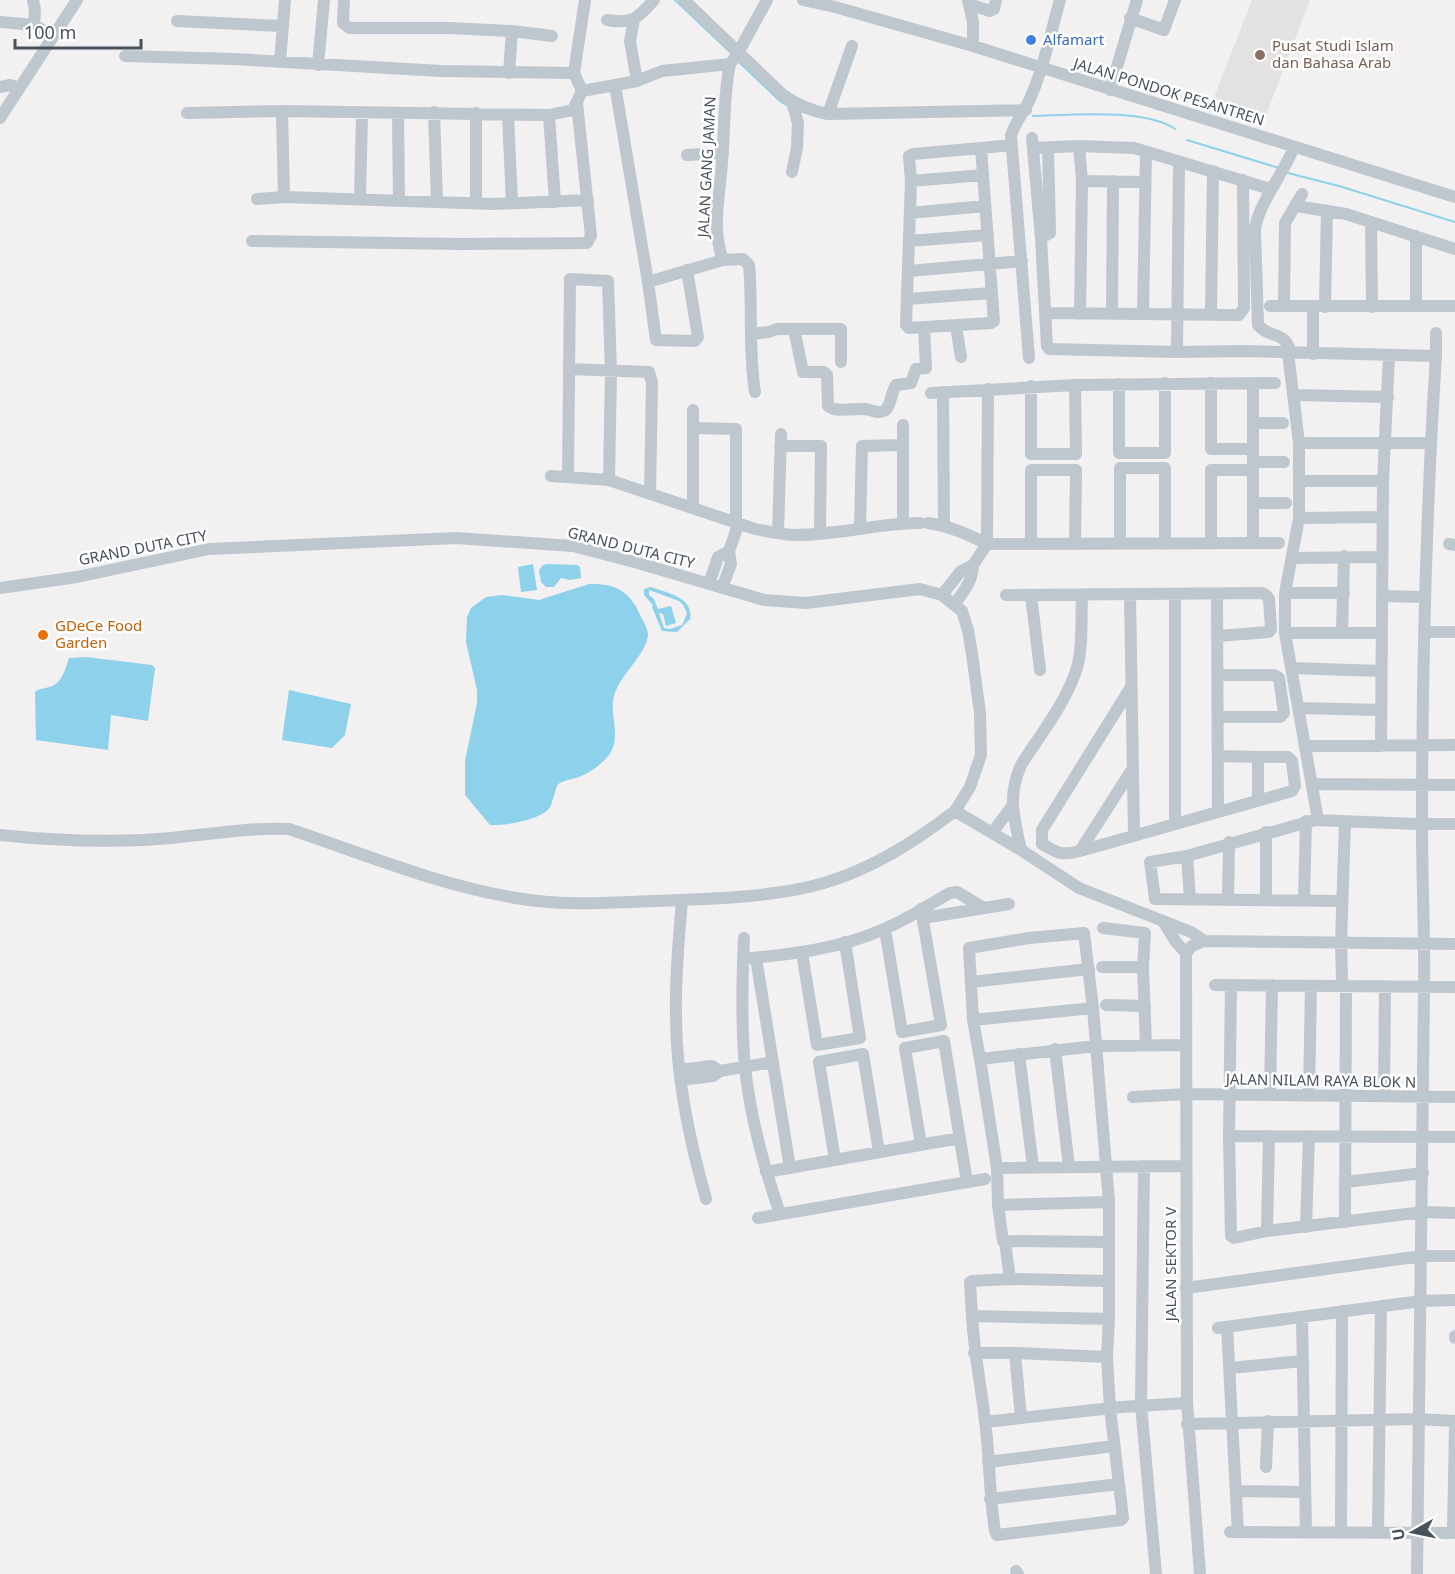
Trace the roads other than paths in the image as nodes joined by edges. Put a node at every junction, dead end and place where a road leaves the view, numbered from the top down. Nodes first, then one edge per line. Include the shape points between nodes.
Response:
1 (33, 0) edge
2 (77, 0) edge
3 (285, 0) edge
4 (324, 0) edge
5 (344, 0) edge
6 (585, 0) edge
7 (654, 0) edge
8 (684, 0) edge
9 (767, 0) edge
10 (803, 0) edge
11 (996, 0) edge
12 (1060, 0) edge
13 (1137, 0) edge
14 (1175, 0) edge
15 (968, 2) edge
16 (835, 3) edge
17 (1130, 18) junction
18 (634, 19) junction
19 (607, 20) dead end
20 (177, 21) dead end
21 (0, 22) edge
22 (34, 25) junction
23 (282, 26) junction
24 (512, 31) junction
25 (53, 36) junction
26 (552, 36) dead end
27 (852, 46) dead end
28 (973, 46) junction
29 (125, 56) dead end
30 (735, 58) junction
31 (280, 62) junction
32 (318, 65) junction
33 (1041, 69) junction
34 (509, 73) junction
35 (574, 73) junction
36 (637, 81) junction
37 (615, 85) junction
38 (0, 87) edge
39 (19, 88) junction
40 (1110, 90) junction
41 (579, 97) junction
42 (792, 102) junction
43 (1026, 110) junction
44 (282, 111) junction
45 (434, 112) junction
46 (187, 113) dead end
47 (362, 113) junction
48 (476, 113) junction
49 (398, 114) junction
50 (828, 114) junction
51 (508, 115) junction
52 (549, 115) junction
53 (0, 118) edge
54 (1011, 145) junction
55 (1079, 146) junction
56 (1294, 147) junction
57 (981, 148) junction
58 (1048, 148) junction
59 (1146, 152) junction
60 (723, 153) junction
61 (687, 155) dead end
62 (1179, 162) junction
63 (1213, 171) junction
64 (792, 172) dead end
65 (983, 175) junction
66 (1243, 180) junction
67 (1082, 181) junction
68 (1113, 181) junction
69 (911, 182) junction
70 (1145, 182) junction
71 (1267, 188) dead end
72 (1302, 194) dead end
73 (284, 197) junction
74 (1455, 197) edge
75 (360, 198) junction
76 (257, 199) dead end
77 (588, 200) junction
78 (399, 201) junction
79 (437, 202) junction
80 (476, 202) junction
81 (555, 202) junction
82 (512, 203) junction
83 (985, 206) junction
84 (1296, 206) junction
85 (1327, 211) junction
86 (910, 213) junction
87 (1371, 222) junction
88 (988, 235) junction
89 (1416, 236) junction
90 (1041, 238) junction
91 (252, 241) dead end
92 (909, 241) junction
93 (1455, 249) edge
94 (723, 260) junction
95 (1022, 261) junction
96 (990, 263) junction
97 (687, 270) junction
98 (909, 271) junction
99 (648, 282) junction
100 (992, 293) junction
101 (907, 299) junction
102 (1270, 306) dead end
103 (1284, 306) junction
104 (1416, 306) junction
105 (1455, 306) edge
106 (1319, 307) junction
107 (1372, 307) junction
108 (1046, 313) junction
109 (1112, 313) junction
110 (1080, 314) junction
111 (1143, 314) junction
112 (1178, 314) junction
113 (1211, 314) junction
114 (956, 326) junction
115 (924, 328) junction
116 (794, 329) junction
117 (1436, 333) dead end
118 (751, 334) junction
119 (1177, 352) junction
120 (1290, 353) junction
121 (1313, 354) junction
122 (1389, 355) junction
123 (1436, 356) junction
124 (961, 357) dead end
125 (1029, 358) dead end
126 (841, 362) dead end
127 (569, 369) junction
128 (611, 371) junction
129 (1165, 383) junction
130 (1211, 383) junction
131 (1253, 383) junction
132 (1275, 383) dead end
133 (1119, 384) junction
134 (1075, 385) junction
135 (1031, 386) junction
136 (988, 389) junction
137 (755, 392) dead end
138 (1294, 395) junction
139 (1388, 397) junction
140 (693, 410) dead end
141 (1253, 423) junction
142 (1283, 423) dead end
143 (903, 425) dead end
144 (693, 428) junction
145 (1299, 443) junction
146 (1385, 443) junction
147 (1430, 443) junction
148 (903, 445) junction
149 (1253, 449) junction
150 (1284, 462) dead end
151 (1253, 466) junction
152 (551, 476) dead end
153 (567, 477) junction
154 (609, 480) junction
155 (1299, 480) junction
156 (1383, 481) junction
157 (650, 494) junction
158 (1253, 503) junction
159 (1286, 503) dead end
160 (693, 508) junction
161 (1383, 517) junction
162 (1299, 518) junction
163 (736, 522) junction
164 (903, 523) junction
165 (944, 525) junction
166 (860, 528) junction
167 (820, 532) junction
168 (778, 533) junction
169 (1211, 543) junction
170 (1253, 543) junction
171 (1279, 543) dead end
172 (987, 544) junction
173 (1031, 544) junction
174 (1076, 544) junction
175 (1120, 544) junction
176 (1165, 544) junction
177 (729, 551) junction
178 (1344, 556) junction
179 (1382, 557) junction
180 (1293, 558) junction
181 (973, 565) junction
182 (709, 584) junction
183 (0, 588) edge
184 (723, 588) junction
185 (1285, 593) junction
186 (1344, 593) junction
187 (1217, 594) junction
188 (942, 595) junction
189 (1006, 595) dead end
190 (1031, 595) junction
191 (1082, 595) junction
192 (1130, 595) junction
193 (1175, 595) junction
194 (1383, 596) junction
195 (1424, 597) junction
196 (954, 605) junction
197 (1342, 632) junction
198 (1425, 632) junction
199 (1455, 632) edge
200 (1284, 633) junction
201 (1381, 633) junction
202 (1217, 636) junction
203 (1292, 668) junction
204 (1040, 670) dead end
205 (1381, 671) junction
206 (1218, 675) junction
207 (1131, 687) junction
208 (1299, 708) junction
209 (1381, 710) junction
210 (1218, 717) junction
211 (1423, 744) junction
212 (1455, 745) edge
213 (1306, 746) junction
214 (1381, 746) junction
215 (1218, 756) junction
216 (1258, 757) junction
217 (1133, 768) junction
218 (1312, 784) junction
219 (1423, 785) junction
220 (1455, 785) edge
221 (1258, 800) junction
222 (1012, 806) junction
223 (955, 811) junction
224 (1218, 812) junction
225 (1312, 820) junction
226 (1345, 822) junction
227 (1175, 824) junction
228 (1422, 824) junction
229 (1455, 824) edge
230 (1266, 832) junction
231 (992, 833) junction
232 (1134, 835) junction
233 (0, 836) edge
234 (1228, 843) junction
235 (1021, 850) junction
236 (1080, 851) junction
237 (1187, 856) junction
238 (1190, 898) junction
239 (1304, 899) junction
240 (682, 900) junction
241 (1228, 900) junction
242 (1266, 900) junction
243 (1342, 901) junction
244 (1010, 904) dead end
245 (984, 908) junction
246 (922, 914) junction
247 (1163, 921) junction
248 (1103, 928) dead end
249 (885, 929) junction
250 (744, 938) dead end
251 (1204, 941) junction
252 (845, 942) junction
253 (1341, 943) junction
254 (1424, 943) junction
255 (1455, 944) edge
256 (802, 953) junction
257 (1186, 953) junction
258 (750, 959) junction
259 (1102, 967) dead end
260 (1143, 967) junction
261 (1089, 969) junction
262 (971, 982) junction
263 (1215, 985) dead end
264 (1231, 985) junction
265 (1272, 986) junction
266 (1311, 986) junction
267 (1346, 987) junction
268 (1385, 987) junction
269 (1424, 987) junction
270 (1455, 987) edge
271 (1106, 1005) dead end
272 (1145, 1006) junction
273 (1094, 1008) junction
274 (973, 1020) junction
275 (1146, 1045) junction
276 (1186, 1045) junction
277 (1096, 1046) junction
278 (1055, 1049) junction
279 (1019, 1054) junction
280 (980, 1059) junction
281 (773, 1062) junction
282 (745, 1068) junction
283 (680, 1075) junction
284 (1186, 1094) junction
285 (1230, 1095) junction
286 (1270, 1095) junction
287 (1309, 1096) junction
288 (1346, 1096) junction
289 (1384, 1096) junction
290 (1132, 1097) dead end
291 (1424, 1097) junction
292 (1455, 1097) edge
293 (1229, 1136) junction
294 (1269, 1136) junction
295 (1423, 1136) junction
296 (1309, 1137) junction
297 (1346, 1137) junction
298 (1455, 1137) edge
299 (960, 1138) junction
300 (921, 1145) junction
301 (879, 1152) junction
302 (835, 1160) junction
303 (1111, 1166) junction
304 (1144, 1166) junction
305 (1185, 1166) junction
306 (1033, 1167) junction
307 (1069, 1167) junction
308 (790, 1168) junction
309 (997, 1168) junction
310 (766, 1172) junction
311 (1423, 1173) junction
312 (985, 1179) dead end
313 (967, 1182) junction
314 (1345, 1182) junction
315 (706, 1199) dead end
316 (1108, 1202) junction
317 (998, 1205) junction
318 (1423, 1212) junction
319 (1455, 1213) edge
320 (780, 1214) junction
321 (758, 1218) dead end
322 (1345, 1222) junction
323 (1306, 1227) junction
324 (1267, 1231) junction
325 (1005, 1242) junction
326 (1109, 1242) junction
327 (1422, 1256) junction
328 (1455, 1256) edge
329 (1010, 1279) junction
330 (1108, 1281) junction
331 (1186, 1288) junction
332 (1455, 1300) edge
333 (1421, 1301) junction
334 (1381, 1306) junction
335 (1342, 1311) junction
336 (972, 1316) junction
337 (1302, 1317) junction
338 (1109, 1319) junction
339 (974, 1353) junction
340 (1015, 1353) junction
341 (1107, 1357) junction
342 (1302, 1360) junction
343 (1230, 1368) junction
344 (1187, 1403) junction
345 (1141, 1405) junction
346 (1114, 1407) junction
347 (1021, 1418) junction
348 (1378, 1419) junction
349 (1417, 1419) junction
350 (1268, 1421) junction
351 (1304, 1421) junction
352 (1341, 1421) junction
353 (1455, 1421) edge
354 (986, 1422) junction
355 (1232, 1423) junction
356 (1187, 1424) junction
357 (1455, 1427) edge
358 (1114, 1446) junction
359 (1454, 1458) edge
360 (987, 1462) junction
361 (1266, 1467) dead end
362 (1119, 1484) junction
363 (1236, 1491) junction
364 (1304, 1492) junction
365 (1454, 1495) edge
366 (990, 1499) junction
367 (1306, 1532) junction
368 (1341, 1532) junction
369 (1378, 1532) junction
370 (1418, 1533) junction
371 (1454, 1533) edge
372 (1156, 1574) edge
373 (1200, 1574) edge
374 (1417, 1574) edge

1 - 22 street
2 - 25 street
3 - 23 street
4 - 32 street
5 - 24 street via 344,23 349,28
6 - 35 street
7 - 18 street
8 - 30 street
9 - 30 street, JALAN GANG JAMAN
10 - 16 street, JALAN PONDOK PESANTREN
11 - 15 street via 990,11
12 - 33 street
13 - 17 street
14 - 17 street via 1164,30
15 - 28 street
16 - 28 street, JALAN PONDOK PESANTREN
17 - 40 street
18 - 19 street
18 - 36 street via 630,41
20 - 23 street
21 - 22 street
22 - 25 street
23 - 31 street
24 - 26 street
24 - 34 street
25 - 39 street
27 - 50 street
28 - 33 street, JALAN PONDOK PESANTREN
29 - 31 street
30 - 36 street via 657,71
30 - 42 street
30 - 60 street, JALAN GANG JAMAN via 725,93
31 - 32 street
32 - 34 street
33 - 40 street, JALAN PONDOK PESANTREN
33 - 43 street
34 - 35 street
35 - 41 street
36 - 37 street
37 - 41 street
37 - 99 street
38 - 39 street
39 - 53 street
40 - 56 street, JALAN PONDOK PESANTREN
41 - 52 street via 573,110
41 - 77 street
42 - 50 street
42 - 64 street via 798,123
43 - 50 street
43 - 54 street via 1013,129
44 - 46 street
44 - 47 street
44 - 73 street
45 - 48 street
45 - 49 street
45 - 79 street
47 - 49 street
47 - 75 street
48 - 51 street
48 - 80 street
49 - 78 street
51 - 52 street
51 - 82 street
52 - 81 street
54 - 57 street
54 - 95 street
55 - 58 street
55 - 59 street via 1127,147
55 - 67 street
56 - 74 street, JALAN PONDOK PESANTREN
56 - 120 street via 1258,216 1255,230 1258,326 1281,336 1289,344
57 - 65 street
57 - 69 street via 911,155
58 - 90 street via 1050,233
58 - 90 street via 1032,143
59 - 62 street
59 - 70 street
60 - 61 street
60 - 94 street, JALAN GANG JAMAN via 716,234
62 - 63 street
62 - 112 street
63 - 66 street
63 - 113 street
65 - 69 street
65 - 83 street
66 - 71 street
66 - 113 street via 1243,311 1236,316
67 - 68 street
67 - 110 street
68 - 70 street
68 - 109 street
69 - 86 street
70 - 111 street
72 - 84 street
73 - 75 street
73 - 76 street
75 - 78 street
77 - 81 street
77 - 91 street via 591,236 584,244
78 - 79 street
79 - 80 street
80 - 82 street
81 - 82 street
83 - 86 street
83 - 88 street
84 - 85 street
84 - 103 street via 1284,226
85 - 87 street
85 - 106 street
86 - 92 street
87 - 89 street
87 - 107 street
88 - 92 street
88 - 96 street
89 - 93 street
89 - 104 street
90 - 108 street
92 - 98 street
94 - 97 street
94 - 118 street via 743,259 748,263
95 - 96 street
95 - 125 street
96 - 98 street
96 - 100 street
97 - 99 street
97 - 99 street via 698,337 695,341 657,340
98 - 101 street
100 - 101 street
100 - 114 street via 993,322
101 - 115 street via 907,326
102 - 103 street
103 - 106 street
104 - 105 street
104 - 107 street
106 - 107 street
106 - 121 street
108 - 110 street
108 - 119 street via 1050,349
109 - 110 street
109 - 111 street
111 - 112 street
112 - 113 street
112 - 119 street
114 - 115 street
114 - 124 street
115 - 116 street via 926,368 916,369 911,383 896,385 888,406 879,412 828,406 826,375 802,372
116 - 118 street
116 - 126 street via 841,329
117 - 123 street
118 - 137 street
119 - 120 street
120 - 121 street
120 - 138 street
121 - 122 street
122 - 123 street
122 - 139 street
123 - 147 street
127 - 128 street
127 - 128 street via 570,279 608,281
127 - 153 street
128 - 154 street
128 - 157 street via 649,372
129 - 130 street
129 - 133 street
129 - 133 street via 1165,453 1119,453
130 - 131 street
130 - 149 street via 1211,449
131 - 132 street
131 - 141 street
133 - 134 street
134 - 135 street
134 - 135 street via 1076,454 1031,454
135 - 136 street
136 - 165 street via 937,392
136 - 172 street
138 - 139 street
138 - 145 street
139 - 146 street
140 - 144 street
141 - 142 street
141 - 149 street
143 - 148 street
144 - 160 street
144 - 163 street via 736,429
145 - 146 street
145 - 155 street
146 - 147 street
146 - 156 street
147 - 195 street
148 - 164 street
148 - 166 street via 862,446
149 - 151 street
150 - 151 street
151 - 158 street
151 - 169 street via 1211,470
152 - 153 street
153 - 154 street
154 - 157 street
155 - 156 street
155 - 162 street
156 - 161 street
157 - 160 street
158 - 159 street
158 - 170 street
160 - 163 street
161 - 162 street
161 - 179 street
162 - 180 street
163 - 168 street
163 - 177 street
164 - 165 street
164 - 166 street
165 - 172 street
166 - 167 street
167 - 168 street
167 - 168 street via 821,446 780,440
169 - 170 street
169 - 176 street
170 - 171 street
172 - 173 street
172 - 181 street
173 - 174 street
173 - 174 street via 1031,470 1076,470
174 - 175 street
175 - 176 street
175 - 176 street via 1120,468 1165,468
177 - 182 street via 718,557
177 - 184 street via 731,564
178 - 179 street
178 - 180 street
178 - 186 street
179 - 194 street
180 - 185 street
181 - 188 street via 961,571
181 - 196 street via 970,581
182 - 183 street, GRAND DUTA CITY via 573,546 456,538 209,549 76,577
182 - 184 street, GRAND DUTA CITY
184 - 188 street, GRAND DUTA CITY via 764,600 806,603 920,589
185 - 186 street
185 - 200 street
186 - 197 street
187 - 193 street
187 - 202 street
187 - 202 street via 1266,595 1271,629 1265,634
188 - 196 street, GRAND DUTA CITY
189 - 190 street
190 - 191 street
190 - 204 street
191 - 192 street
191 - 222 street via 1077,667 1064,698 1021,765
192 - 193 street
192 - 207 street
193 - 227 street
194 - 195 street
194 - 201 street
195 - 198 street
196 - 223 street, GRAND DUTA CITY via 962,611 968,630 982,735 981,755 970,787
197 - 200 street
197 - 201 street
198 - 199 street
198 - 211 street
200 - 203 street
201 - 205 street
202 - 206 street
203 - 205 street
203 - 208 street
205 - 209 street
206 - 210 street
206 - 210 street via 1274,675 1279,678 1284,713 1280,717
207 - 217 street
207 - 236 street via 1042,830 1041,844 1059,854
208 - 209 street
208 - 213 street
209 - 214 street
210 - 215 street
211 - 212 street
211 - 214 street
211 - 219 street
213 - 214 street
213 - 218 street
215 - 216 street
215 - 224 street
216 - 221 street
216 - 221 street via 1288,757 1295,786 1292,791
217 - 232 street
217 - 236 street
218 - 219 street
218 - 225 street
219 - 220 street
219 - 228 street
221 - 224 street
222 - 231 street
222 - 235 street
223 - 231 street
223 - 240 street via 917,840 871,865 825,882 786,892
224 - 227 street
225 - 226 street
225 - 230 street
225 - 239 street
226 - 228 street
226 - 243 street
227 - 232 street
228 - 229 street
228 - 254 street
230 - 234 street
230 - 242 street
231 - 235 street
232 - 236 street
233 - 240 street via 143,840 289,829 455,885 518,899 591,904
234 - 237 street
234 - 241 street
235 - 247 street via 1085,890
237 - 238 street
237 - 238 street via 1150,861 1155,899
238 - 241 street
239 - 242 street
239 - 243 street
240 - 283 street via 675,1016
241 - 242 street
243 - 253 street
244 - 245 street
245 - 246 street
245 - 246 street via 957,892
246 - 249 street
246 - 249 street via 941,1025 902,1032
247 - 251 street
247 - 257 street
248 - 260 street via 1144,932
249 - 252 street
250 - 258 street
251 - 253 street
251 - 257 street via 1191,946
252 - 256 street
252 - 256 street via 860,1038 817,1045
253 - 254 street
253 - 267 street via 1342,980
254 - 255 street
254 - 269 street
256 - 258 street
257 - 276 street, JALAN SEKTOR V
258 - 281 street
258 - 282 street
259 - 260 street
260 - 272 street
261 - 262 street
261 - 262 street via 1084,933 1029,938 969,948
261 - 273 street
262 - 274 street
263 - 264 street
264 - 265 street
264 - 285 street
265 - 266 street
265 - 286 street
266 - 267 street
266 - 287 street
267 - 268 street
267 - 288 street
268 - 269 street
268 - 289 street
269 - 270 street
269 - 291 street
271 - 272 street
272 - 275 street
273 - 274 street
273 - 277 street
274 - 280 street
275 - 276 street
275 - 277 street
276 - 284 street, JALAN SEKTOR V
277 - 278 street
277 - 303 street
278 - 279 street
278 - 307 street
279 - 280 street
279 - 306 street
280 - 309 street
281 - 282 street
281 - 308 street
282 - 283 street via 720,1071 713,1076
282 - 310 street
283 - 315 street
284 - 285 street, JALAN NILAM RAYA BLOK N
284 - 290 street, JALAN NILAM RAYA BLOK N
284 - 305 street, JALAN SEKTOR V
285 - 286 street, JALAN NILAM RAYA BLOK N
285 - 293 street
286 - 287 street, JALAN NILAM RAYA BLOK N
287 - 288 street, JALAN NILAM RAYA BLOK N
288 - 289 street, JALAN NILAM RAYA BLOK N
288 - 297 street
289 - 291 street, JALAN NILAM RAYA BLOK N
291 - 292 street, JALAN NILAM RAYA BLOK N
291 - 295 street
293 - 294 street
293 - 324 street via 1230,1235 1234,1238
294 - 296 street
294 - 324 street
295 - 297 street
295 - 298 street
295 - 311 street
296 - 297 street
296 - 323 street
297 - 314 street
299 - 300 street
299 - 300 street via 944,1041 926,1044 905,1048
299 - 313 street
300 - 301 street
301 - 302 street
301 - 302 street via 863,1054 819,1062
302 - 308 street
303 - 304 street
303 - 307 street
303 - 316 street
304 - 305 street
304 - 345 street
305 - 331 street, JALAN SEKTOR V
306 - 307 street
306 - 309 street
308 - 310 street
309 - 317 street
310 - 320 street
311 - 314 street
311 - 318 street
312 - 313 street
313 - 320 street
314 - 322 street
316 - 317 street
316 - 326 street
317 - 325 street via 1001,1238
318 - 319 street
318 - 322 street
318 - 327 street
320 - 321 street
322 - 323 street
323 - 324 street
325 - 326 street
325 - 329 street
326 - 330 street
327 - 328 street
327 - 331 street
327 - 333 street
329 - 330 street
329 - 336 street via 970,1281
330 - 338 street
331 - 344 street, JALAN SEKTOR V
332 - 333 street
333 - 334 street
333 - 349 street
334 - 335 street
334 - 348 street
335 - 337 street
335 - 352 street
336 - 338 street
336 - 339 street
337 - 342 street
337 - 343 street via 1223,1327
338 - 341 street
339 - 340 street
339 - 354 street
340 - 341 street
340 - 347 street
341 - 346 street
342 - 343 street
342 - 351 street
343 - 355 street
344 - 345 street
344 - 356 street, JALAN SEKTOR V
345 - 346 street
345 - 372 street
346 - 347 street
346 - 358 street
347 - 354 street
348 - 349 street
348 - 352 street
348 - 369 street
349 - 353 street
349 - 370 street
350 - 351 street
350 - 355 street
350 - 361 street
351 - 352 street
351 - 364 street
352 - 368 street
354 - 360 street
355 - 356 street
355 - 363 street
356 - 373 street, JALAN SEKTOR V
357 - 359 street
358 - 360 street
358 - 362 street
359 - 365 street
360 - 366 street
362 - 366 street
362 - 366 street via 1121,1520 999,1535 995,1532
363 - 364 street
363 - 367 street via 1234,1532
364 - 367 street
365 - 371 street
367 - 368 street
368 - 369 street
369 - 370 street
370 - 371 street
370 - 374 street

